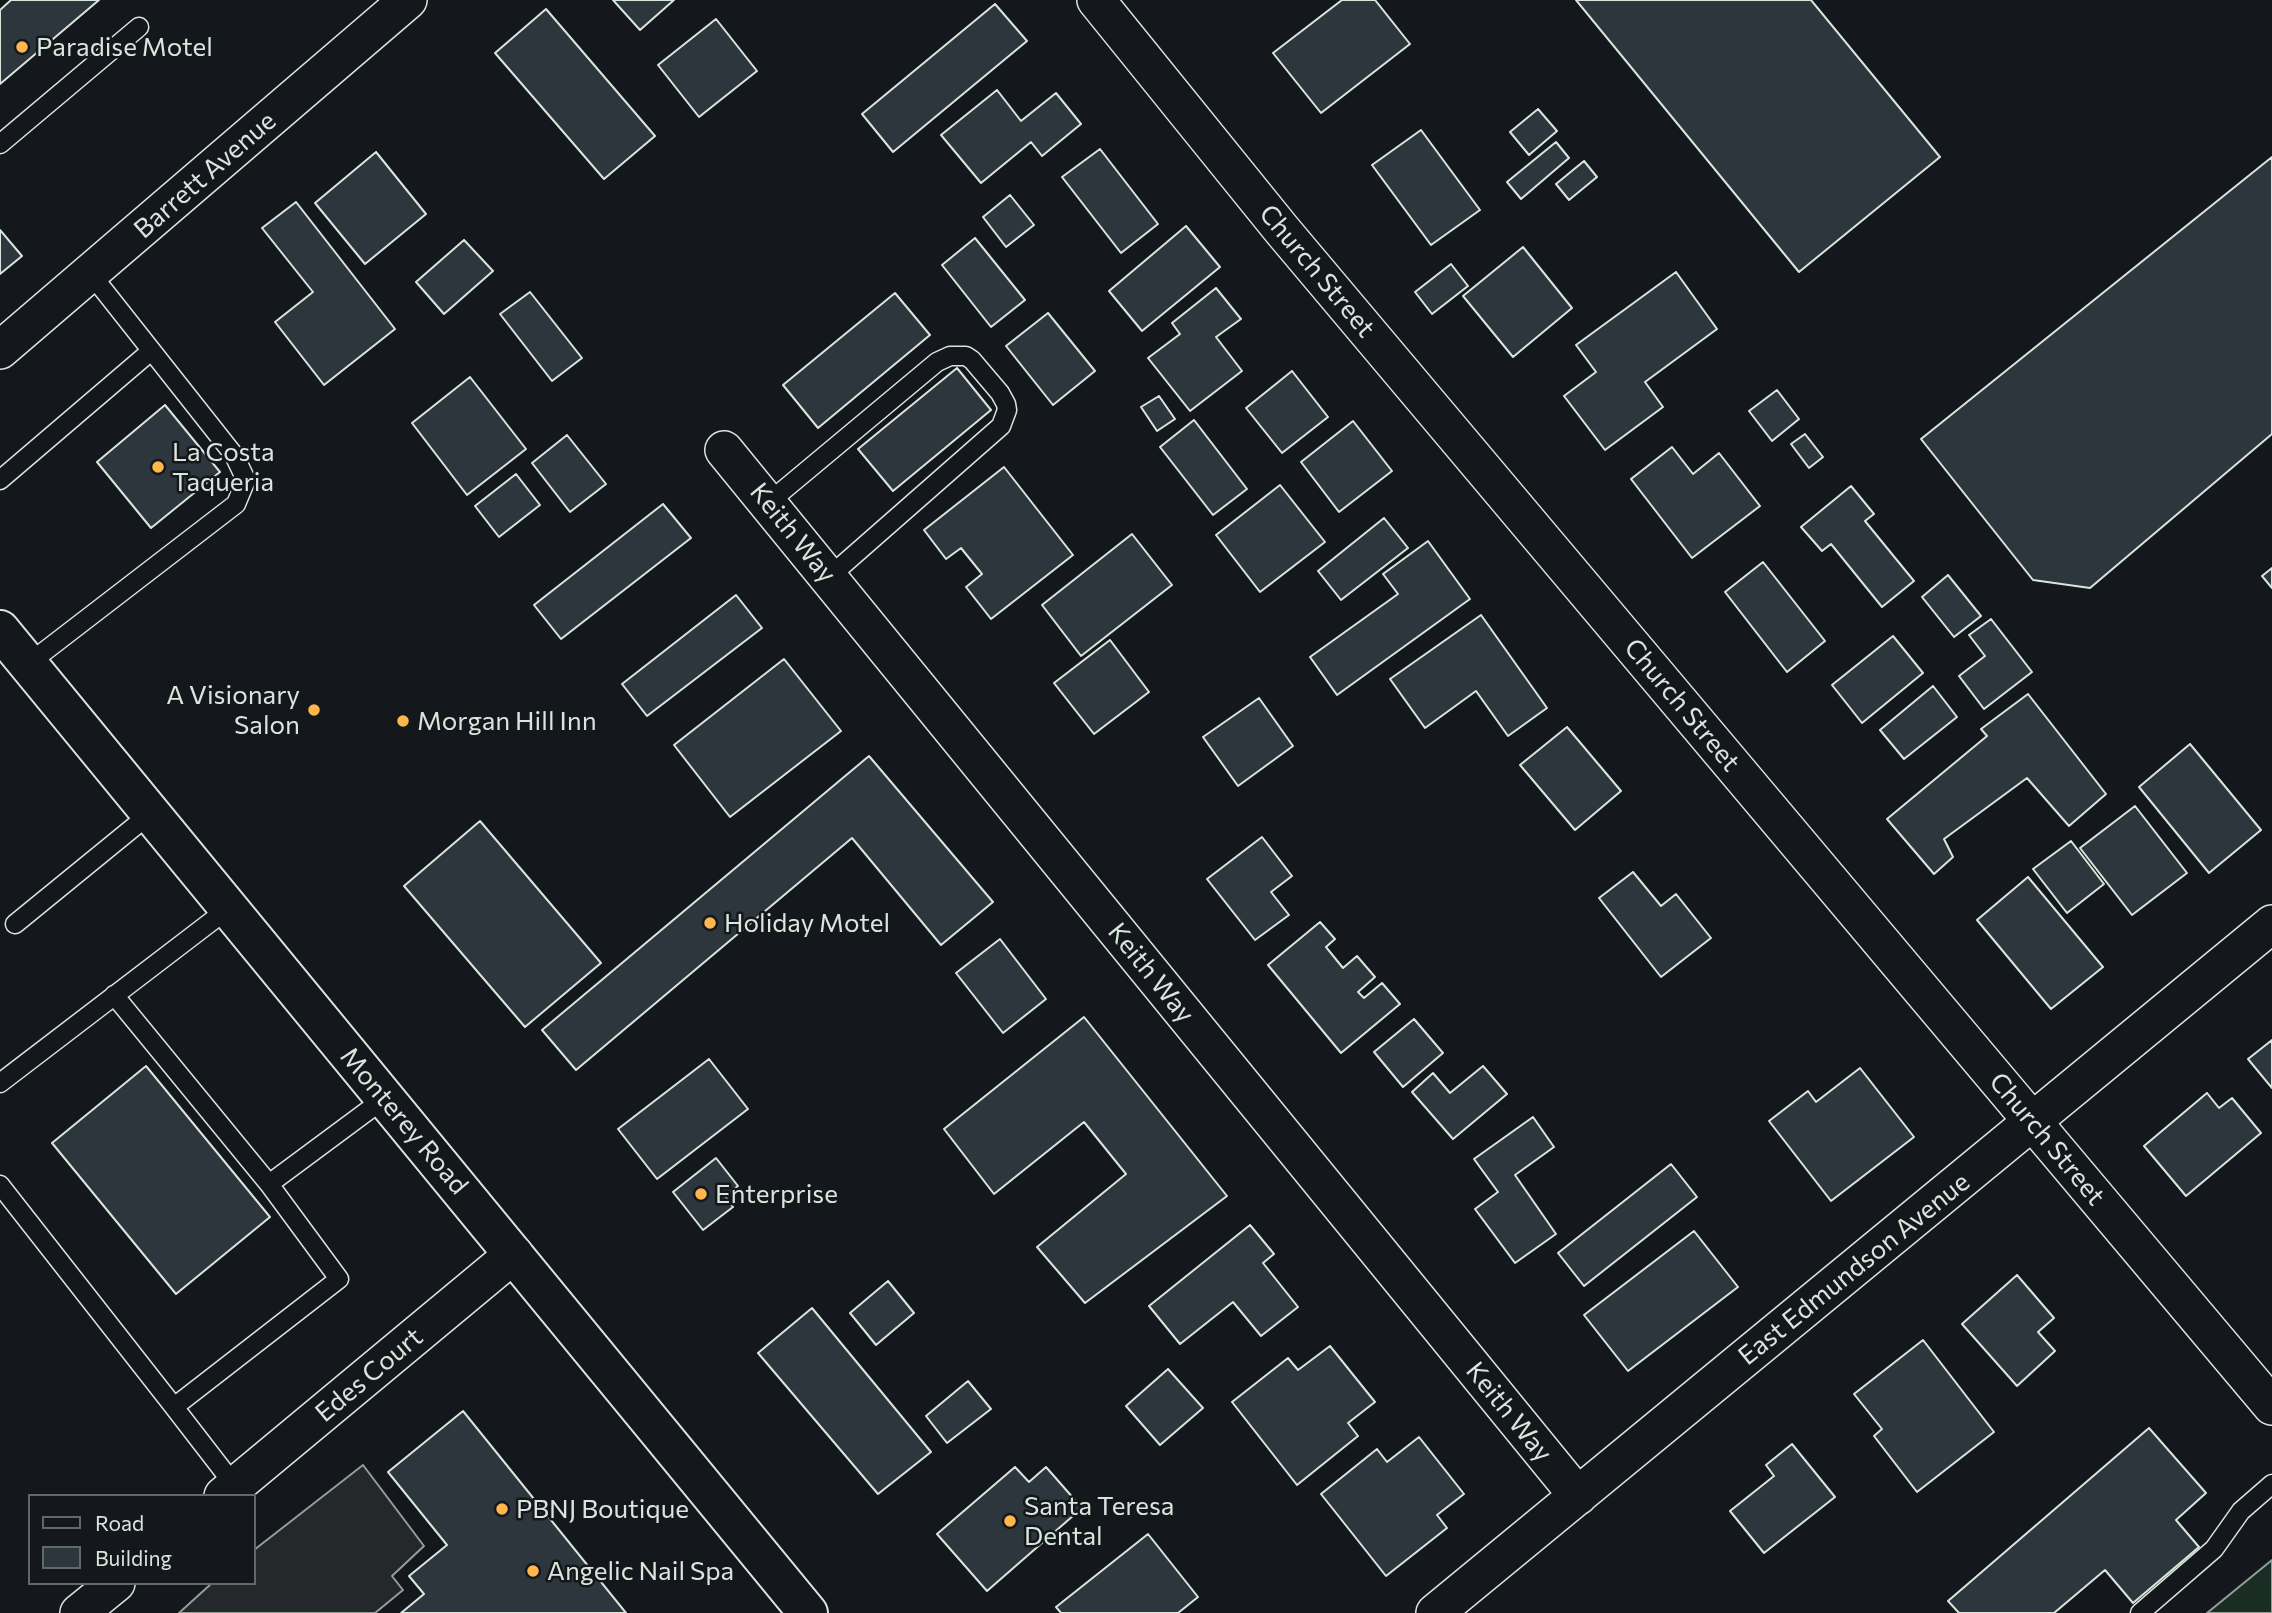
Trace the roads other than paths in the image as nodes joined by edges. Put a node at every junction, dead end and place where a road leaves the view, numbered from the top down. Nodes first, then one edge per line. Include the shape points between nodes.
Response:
1 (408, 0) edge
2 (1096, 0) edge
3 (139, 27) dead end
4 (0, 144) edge
5 (91, 274) junction
6 (0, 350) edge
7 (151, 351) junction
8 (724, 450) dead end
9 (0, 481) edge
10 (768, 503) junction
11 (829, 577) junction
12 (0, 630) edge
13 (28, 664) junction
14 (151, 813) junction
15 (229, 908) junction
16 (15, 924) dead end
17 (2272, 924) edge
18 (114, 995) junction
19 (0, 1083) edge
20 (385, 1098) junction
21 (2032, 1121) junction
22 (269, 1184) junction
23 (0, 1185) edge
24 (514, 1254) junction
25 (2272, 1406) edge
26 (174, 1407) junction
27 (2272, 1485) edge
28 (229, 1491) edge
29 (1578, 1496) junction
30 (114, 1585) edge
31 (79, 1613) edge
32 (808, 1613) edge
33 (1435, 1613) edge
34 (2140, 1613) edge

1 - 5 street, Barrett Avenue
2 - 21 street, Church Street via 1282,230
3 - 4 lane
5 - 6 street, Barrett Avenue
5 - 7 lane
7 - 9 lane
7 - 13 lane via 234,455 246,480 236,504
8 - 10 street, Keith Way
10 - 11 street, Keith Way
10 - 11 lane via 937,362 966,356 1000,393 1007,410 1002,426
11 - 29 street, Keith Way
12 - 13 main road, Monterey Road
13 - 14 main road, Monterey Road
14 - 15 main road, Monterey Road
14 - 16 lane
15 - 18 lane
15 - 20 main road, Monterey Road
17 - 21 street, East Edmundson Avenue
18 - 19 lane
18 - 22 lane
20 - 22 lane
20 - 24 main road, Monterey Road
21 - 25 street, Church Street
21 - 29 street, East Edmundson Avenue
22 - 26 lane via 339,1279
23 - 26 lane
24 - 28 street, Edes Court
24 - 32 main road, Monterey Road
26 - 28 lane
27 - 34 lane via 2241,1510 2214,1549
29 - 33 street, East Edmundson Avenue
30 - 31 street

